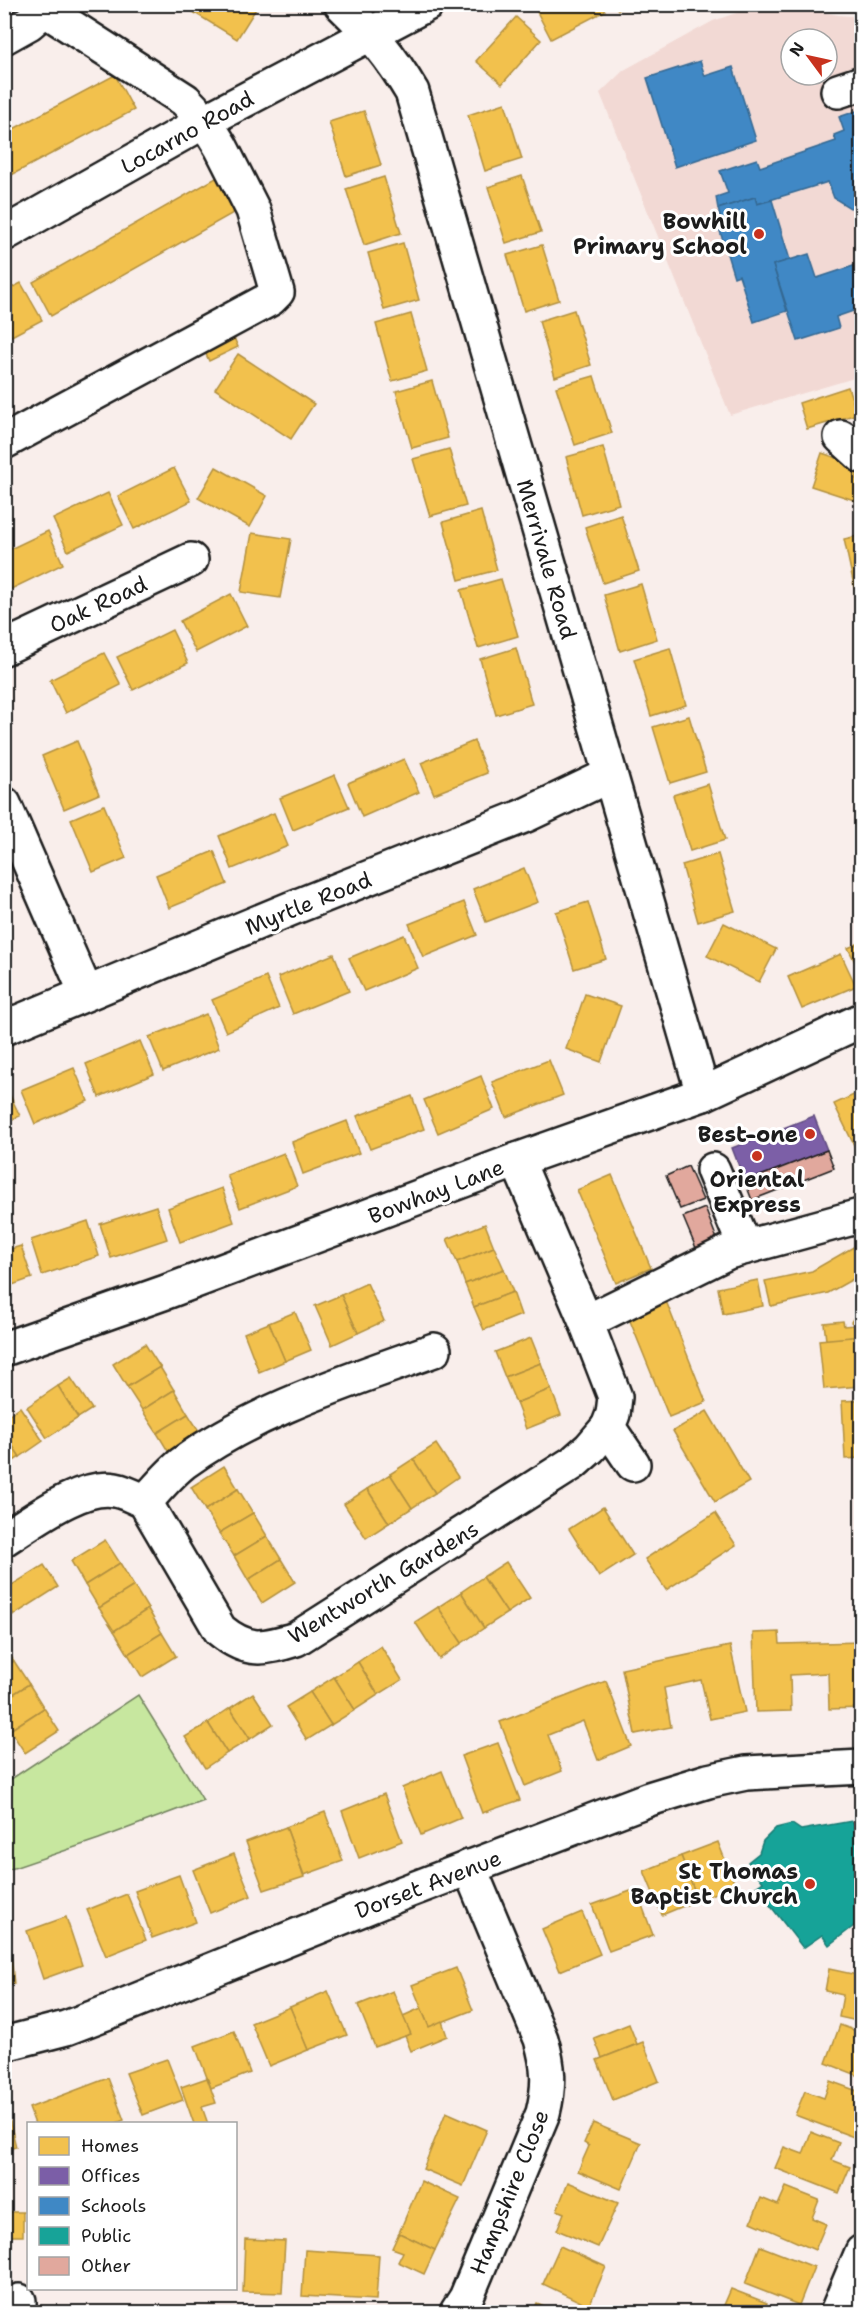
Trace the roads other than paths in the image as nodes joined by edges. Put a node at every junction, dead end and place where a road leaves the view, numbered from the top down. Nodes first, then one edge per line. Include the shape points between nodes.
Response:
1 (341, 4) edge
2 (427, 4) edge
3 (40, 7) edge
4 (372, 34) junction
5 (4, 37) edge
6 (205, 121) junction
7 (4, 234) edge
8 (4, 442) edge
9 (191, 560) dead end
10 (4, 648) edge
11 (610, 775) junction
12 (4, 804) edge
13 (86, 993) junction
14 (861, 1020) edge
15 (4, 1028) edge
16 (703, 1094) junction
17 (517, 1160) junction
18 (713, 1170) dead end
19 (860, 1216) dead end
20 (745, 1247) junction
21 (586, 1322) junction
22 (4, 1349) edge
23 (434, 1350) dead end
24 (608, 1427) junction
25 (633, 1464) dead end
26 (145, 1502) junction
27 (4, 1539) edge
28 (861, 1767) edge
29 (470, 1868) junction
30 (4, 2044) edge
31 (861, 2252) edge
32 (458, 2313) edge
33 (837, 2313) edge

1 - 4 street, Merrivale Road
2 - 4 street
3 - 5 street via 29,23
3 - 6 street via 185,100
4 - 6 street, Locarno Road
4 - 11 street, Merrivale Road via 412,92
6 - 7 street, Locarno Road
6 - 8 street via 253,210 277,292
9 - 10 street, Oak Road
11 - 13 street, Myrtle Road via 526,815
11 - 16 street, Merrivale Road
12 - 13 street
13 - 15 street, Myrtle Road
14 - 16 street, Bowhay Lane
16 - 17 street, Bowhay Lane
17 - 21 street, Wentworth Gardens
17 - 22 street, Bowhay Lane
18 - 20 street
19 - 20 street
20 - 21 street
21 - 24 street, Wentworth Gardens via 615,1397
23 - 26 street via 320,1392 245,1425 182,1464
24 - 25 street
24 - 26 street, Wentworth Gardens via 573,1463 296,1639 272,1646 237,1644 220,1630
26 - 27 street via 113,1489 87,1492
28 - 29 street, Dorset Avenue via 746,1773 708,1781 649,1799
29 - 30 street, Dorset Avenue via 66,2028
29 - 32 street, Hampshire Close via 541,2039 548,2063 548,2094
31 - 33 street

